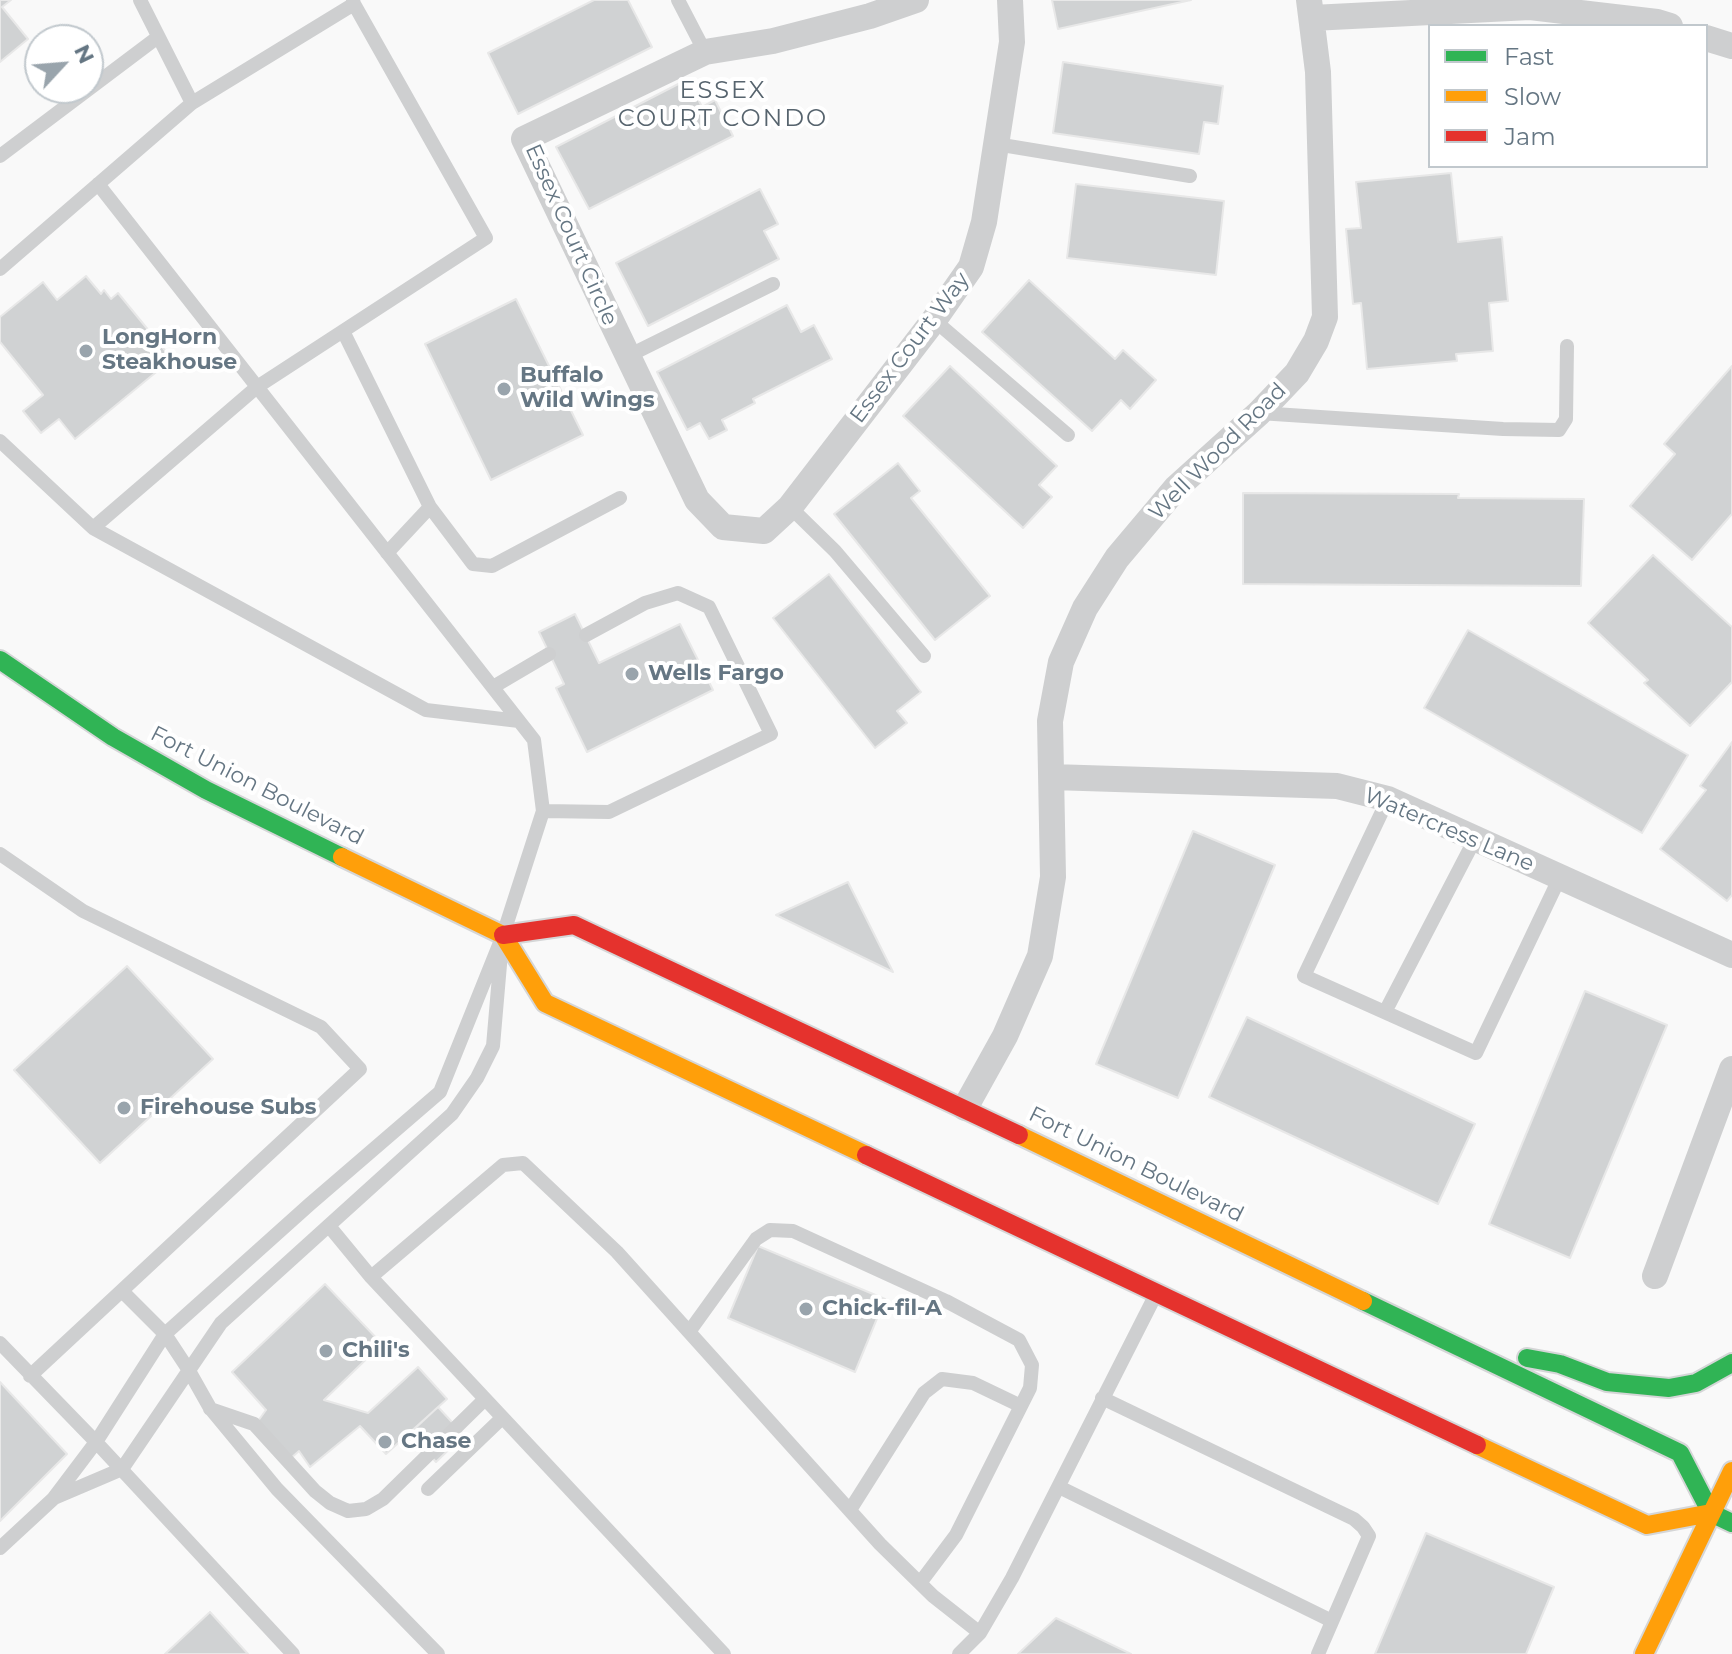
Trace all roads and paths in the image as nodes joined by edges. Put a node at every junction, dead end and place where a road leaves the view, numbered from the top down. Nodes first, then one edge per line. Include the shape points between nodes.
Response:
1 (140, 0) edge
2 (678, 0) edge
3 (916, 0) edge
4 (1010, 0) edge
5 (354, 2) edge
6 (1310, 9) edge
7 (1664, 24) edge
8 (158, 37) junction
9 (1708, 39) edge
10 (1732, 46) edge
11 (705, 52) junction
12 (192, 103) junction
13 (996, 144) junction
14 (0, 156) edge
15 (1190, 176) dead end
16 (98, 184) junction
17 (0, 269) edge
18 (773, 284) dead end
19 (934, 320) junction
20 (343, 331) junction
21 (1567, 346) dead end
22 (626, 357) junction
23 (257, 387) junction
24 (1259, 413) junction
25 (1068, 435) dead end
26 (0, 441) edge
27 (620, 498) dead end
28 (430, 507) junction
29 (790, 507) junction
30 (723, 527) joint
31 (93, 528) junction
32 (387, 553) junction
33 (586, 635) dead end
34 (549, 654) dead end
35 (924, 656) dead end
36 (0, 660) edge
37 (493, 687) junction
38 (519, 721) junction
39 (1052, 777) junction
40 (1388, 799) junction
41 (543, 811) junction
42 (1475, 839) junction
43 (0, 854) edge
44 (1560, 877) junction
45 (503, 935) junction
46 (1732, 955) edge
47 (1385, 1012) junction
48 (1732, 1069) edge
49 (965, 1108) junction
50 (329, 1226) junction
51 (1655, 1276) dead end
52 (371, 1277) junction
53 (122, 1291) junction
54 (1156, 1294) junction
55 (689, 1332) junction
56 (165, 1334) junction
57 (0, 1343) edge
58 (1464, 1348) junction
59 (1732, 1363) edge
60 (188, 1369) junction
61 (30, 1376) junction
62 (1102, 1398) junction
63 (485, 1399) junction
64 (1021, 1406) junction
65 (210, 1408) junction
66 (502, 1418) junction
67 (96, 1442) junction
68 (122, 1469) junction
69 (1732, 1471) edge
70 (1059, 1487) junction
71 (428, 1489) dead end
72 (53, 1499) junction
73 (850, 1510) junction
74 (1711, 1513) junction
75 (1732, 1523) edge
76 (0, 1548) edge
77 (920, 1583) junction
78 (1332, 1621) junction
79 (980, 1633) junction
80 (293, 1654) edge
81 (438, 1654) edge
82 (724, 1654) edge
83 (959, 1654) edge
84 (1318, 1654) edge
85 (1644, 1654) edge

1 - 8 lane
2 - 11 lane
3 - 11 street, Essex Court Circle via 773,41
4 - 13 street, Essex Court Way via 1012,42
5 - 12 lane
5 - 20 lane via 486,238
6 - 7 street via 1530,7
6 - 24 street, Well Wood Road via 1318,72 1325,317 1297,373
8 - 12 lane
8 - 14 lane
9 - 10 street
11 - 22 street, Essex Court Circle via 524,139
12 - 16 lane
13 - 15 lane
13 - 19 street, Essex Court Way via 971,267
16 - 17 lane
16 - 23 lane
18 - 22 lane
19 - 25 lane
19 - 29 street, Essex Court Way
20 - 23 lane
20 - 28 lane
21 - 24 lane via 1566,419 1559,430
22 - 30 street, Essex Court Circle via 697,500
23 - 31 lane
23 - 32 lane
24 - 39 street, Well Wood Road via 1176,488 1117,558 1085,608 1061,662 1050,721
26 - 31 lane
27 - 28 lane via 492,566 473,564
28 - 32 lane
29 - 30 street, Essex Court Way via 764,531
29 - 35 lane via 835,551
31 - 38 lane via 426,710
32 - 37 lane
33 - 41 lane via 645,603 678,593 709,607 771,734 609,812
34 - 37 lane
36 - 45 main road, Fort Union Boulevard via 113,737 206,790
37 - 38 lane
38 - 41 lane via 534,740
39 - 40 street, Watercress Lane via 1337,786
39 - 49 street, Well Wood Road via 1053,877 1040,956 1005,1036
40 - 42 street, Watercress Lane
40 - 47 lane via 1304,976
41 - 45 lane
42 - 44 street, Watercress Lane
42 - 47 lane
43 - 53 lane via 83,911 321,1027 360,1069
44 - 46 street, Watercress Lane
44 - 47 lane via 1476,1053
45 - 49 main road, Fort Union Boulevard via 574,925
45 - 50 lane via 493,1046 477,1078 452,1114
45 - 54 main road via 545,1003
45 - 56 lane via 440,1092
48 - 51 street
49 - 58 main road, Fort Union Boulevard
50 - 52 lane
50 - 60 lane via 221,1323
52 - 55 lane via 503,1165 523,1163 617,1252
52 - 63 lane
53 - 56 lane
53 - 61 lane
54 - 62 lane
54 - 74 main road via 1647,1525
55 - 64 lane via 756,1239 770,1230 793,1231 1019,1340 1032,1365 1030,1388
55 - 73 lane
56 - 60 lane
56 - 67 lane
57 - 61 lane
58 - 59 main road via 1560,1364 1638,1387 1696,1383
58 - 74 main road, Fort Union Boulevard via 1680,1453
60 - 65 lane
60 - 68 lane
61 - 67 lane
62 - 70 lane
62 - 78 lane via 1363,1527 1369,1536
63 - 65 lane via 383,1499 348,1511 315,1491 254,1424
63 - 66 lane
64 - 73 lane via 973,1383 942,1379 924,1393
64 - 77 lane via 956,1535
65 - 81 lane via 277,1489
66 - 71 lane
66 - 82 lane
67 - 68 lane
67 - 72 lane
68 - 72 lane
68 - 80 lane
69 - 74 main road
70 - 78 lane
70 - 79 lane
72 - 76 lane
73 - 77 lane
74 - 75 main road
74 - 85 main road
77 - 79 lane
78 - 84 lane
79 - 83 lane

